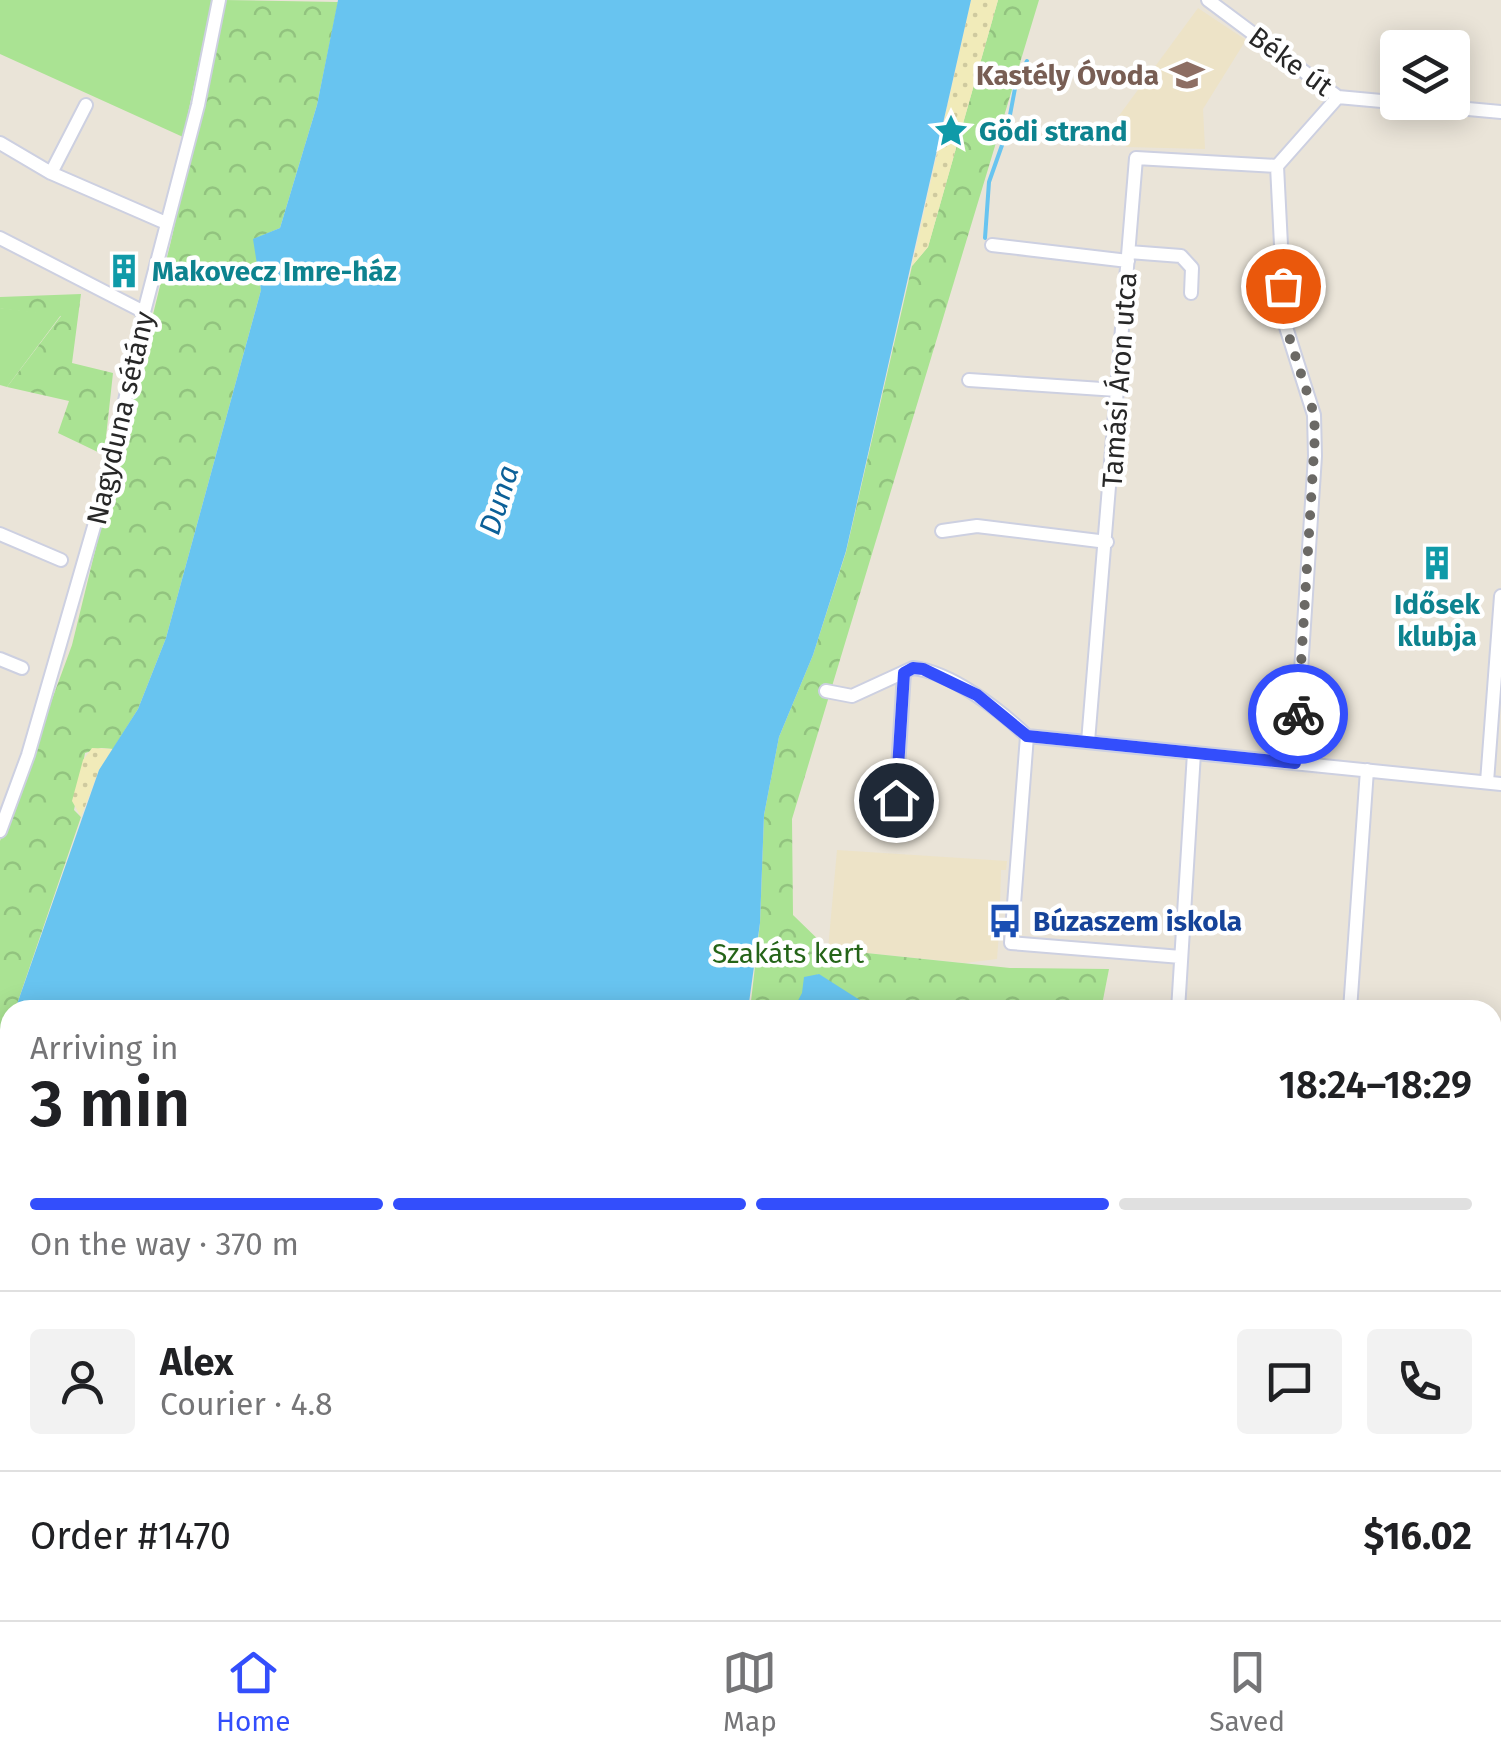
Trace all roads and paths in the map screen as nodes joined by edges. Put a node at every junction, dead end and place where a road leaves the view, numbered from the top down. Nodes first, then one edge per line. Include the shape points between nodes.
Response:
1 (219, 0) edge
2 (1208, 0) edge
3 (1338, 98) junction
4 (86, 104) dead end
5 (1501, 112) edge
6 (0, 143) edge
7 (1276, 166) junction
8 (51, 173) junction
9 (166, 223) junction
10 (0, 238) edge
11 (992, 244) dead end
12 (1128, 256) junction
13 (1192, 292) dead end
14 (144, 312) junction
15 (969, 380) dead end
16 (1117, 390) junction
17 (942, 532) dead end
18 (0, 534) edge
19 (1106, 542) junction
20 (61, 560) dead end
21 (1501, 596) edge
22 (0, 659) edge
23 (22, 668) dead end
24 (904, 673) junction
25 (826, 690) dead end
26 (1027, 736) junction
27 (1088, 742) junction
28 (1194, 752) junction
29 (1295, 763) junction
30 (1367, 770) junction
31 (1494, 783) edge
32 (896, 800) dead end
33 (4, 807) edge
34 (0, 831) edge
35 (1181, 957) junction
36 (1179, 1000) edge
37 (1351, 1000) edge

1 - 9 street, Nagyduna sétány
2 - 3 street, Béke út
3 - 5 street, Béke út
3 - 7 street
4 - 8 street
6 - 8 street
7 - 12 street, Tamási Áron utca via 1136,158
7 - 29 street via 1285,324 1314,414 1315,442
8 - 9 street
9 - 14 street, Nagyduna sétány
10 - 14 street
11 - 12 street
12 - 13 street via 1181,256 1192,268
12 - 16 street, Tamási Áron utca
14 - 33 street, Nagyduna sétány via 84,569
15 - 16 street
16 - 19 street, Tamási Áron utca
17 - 19 street via 977,526
18 - 20 street
19 - 27 street, Tamási Áron utca
21 - 31 street
22 - 23 street
24 - 25 street via 852,696
24 - 26 street via 923,669 977,695
24 - 32 street
26 - 27 street
26 - 35 street via 1011,943
27 - 28 street
28 - 29 street
28 - 35 street
29 - 30 street
30 - 31 street
30 - 37 street
33 - 34 street, Nagyduna sétány
35 - 36 street

